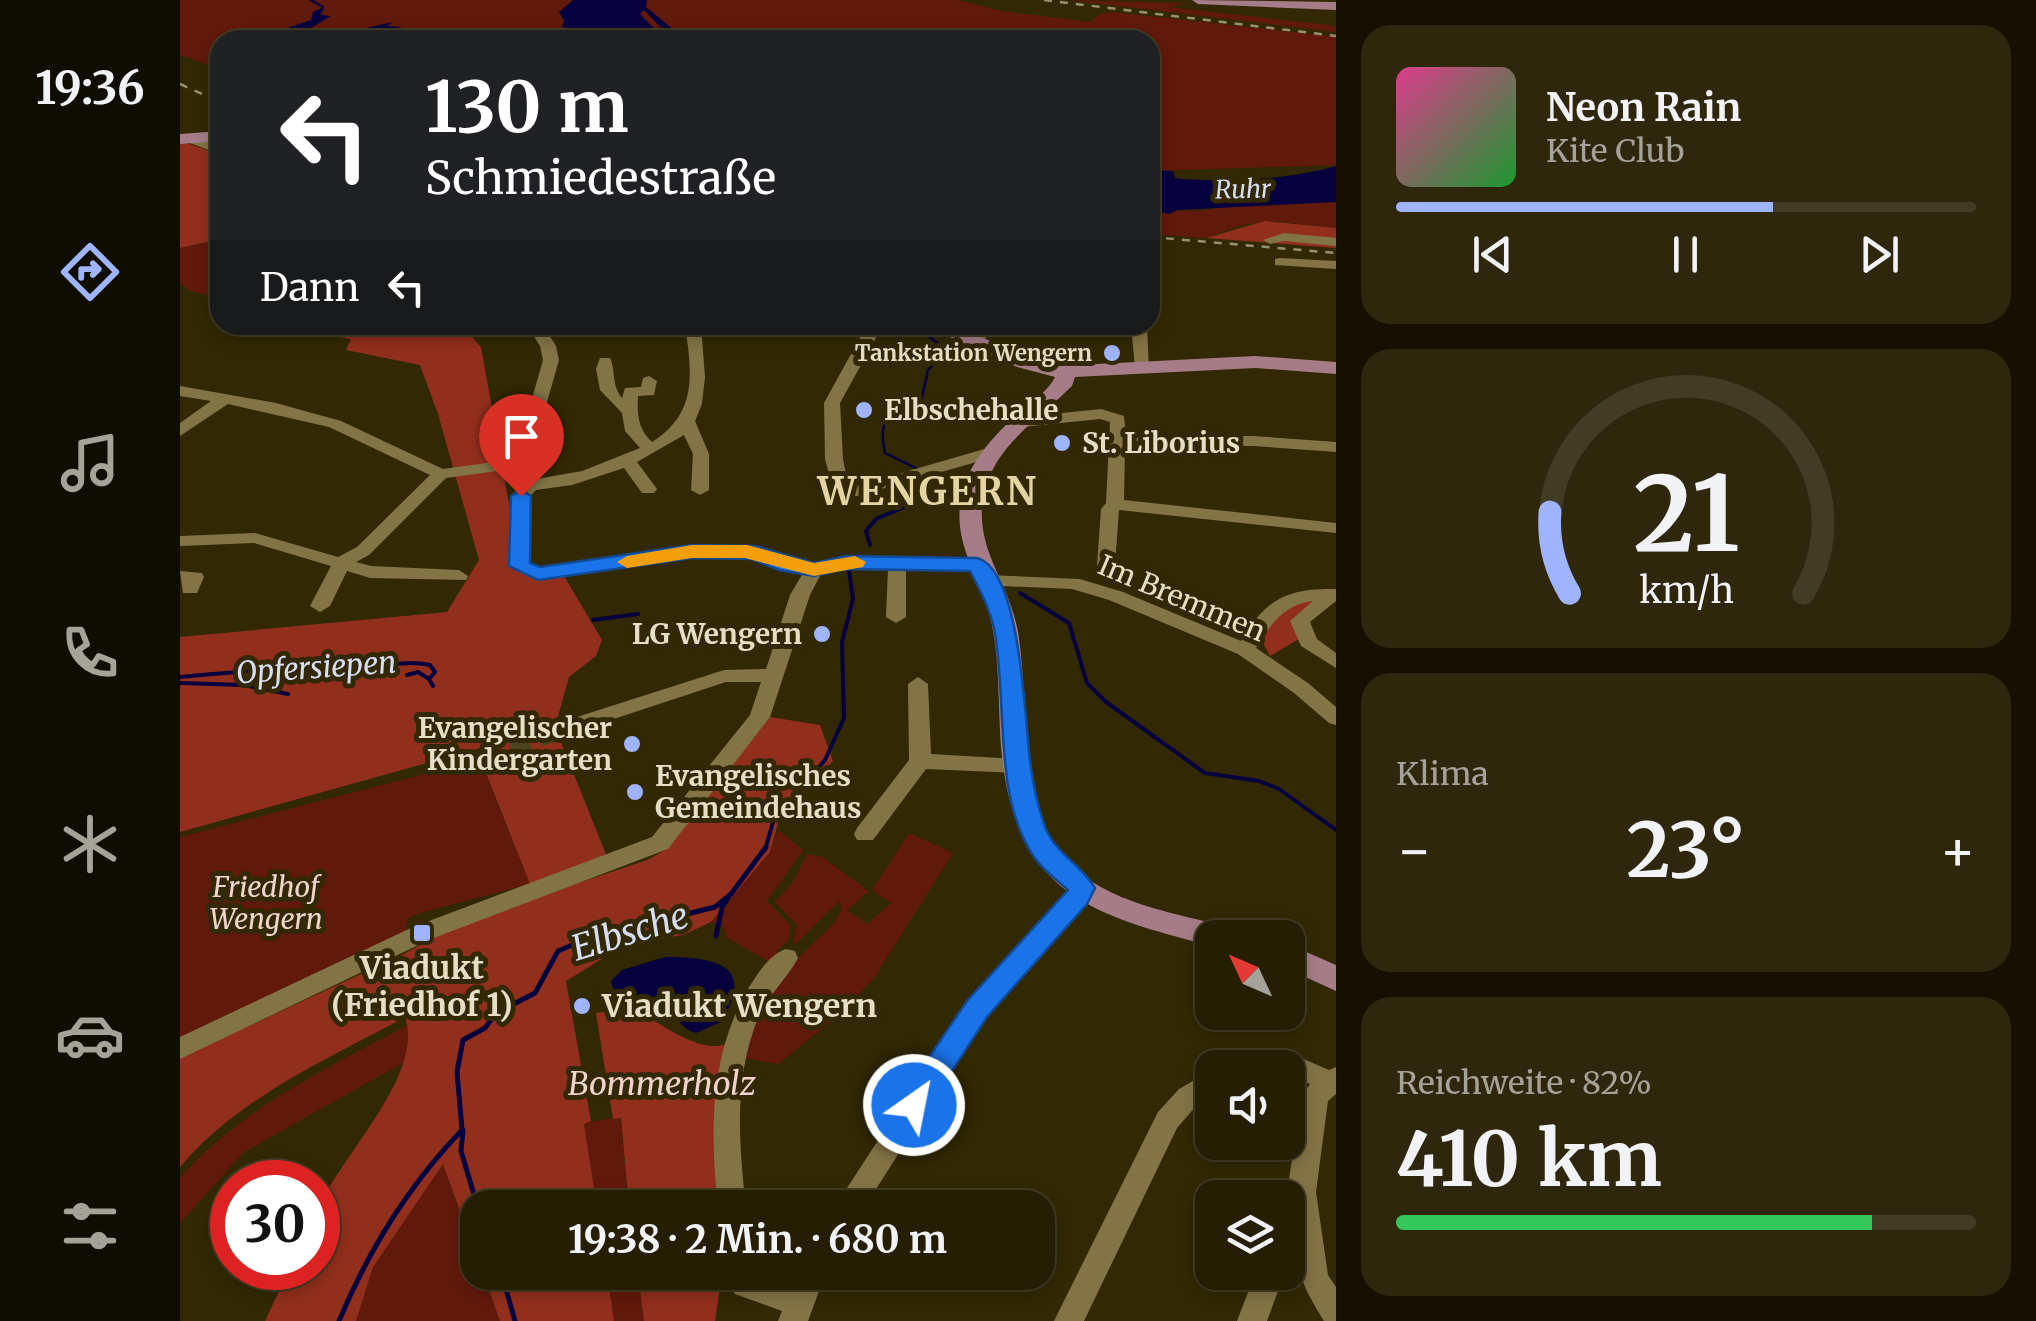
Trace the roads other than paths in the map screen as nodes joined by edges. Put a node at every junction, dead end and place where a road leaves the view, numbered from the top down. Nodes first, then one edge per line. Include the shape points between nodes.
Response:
1 (1198, 0) edge
2 (1336, 6) edge
3 (210, 137) edge
4 (184, 138) edge
5 (210, 147) edge
6 (1270, 240) dead end
7 (1336, 242) edge
8 (1280, 262) dead end
9 (1336, 265) edge
10 (541, 335) edge
11 (694, 335) edge
12 (869, 335) edge
13 (981, 335) edge
14 (1139, 335) edge
15 (605, 360) dead end
16 (1143, 368) junction
17 (1336, 368) edge
18 (1066, 372) junction
19 (649, 381) dead end
20 (180, 392) edge
21 (225, 399) junction
22 (628, 411) junction
23 (687, 420) junction
24 (1022, 422) junction
25 (180, 432) edge
26 (1120, 441) junction
27 (651, 448) junction
28 (1336, 448) edge
29 (996, 451) junction
30 (626, 460) junction
31 (526, 462) junction
32 (447, 472) junction
33 (531, 485) junction
34 (648, 489) dead end
35 (700, 490) dead end
36 (1115, 504) junction
37 (1336, 528) edge
38 (180, 541) edge
39 (342, 562) junction
40 (898, 562) junction
41 (1106, 565) dead end
42 (814, 570) junction
43 (982, 573) junction
44 (459, 576) dead end
45 (1334, 595) edge
46 (320, 606) dead end
47 (896, 617) dead end
48 (1245, 650) junction
49 (1336, 662) edge
50 (776, 676) junction
51 (918, 684) dead end
52 (1336, 718) edge
53 (562, 730) tunnel mouth
54 (920, 762) junction
55 (1018, 766) junction
56 (864, 834) dead end
57 (1082, 888) junction
58 (1195, 928) edge
59 (786, 958) dead end
60 (1305, 964) edge
61 (1336, 979) edge
62 (180, 1049) edge
63 (1305, 1070) edge
64 (1332, 1080) edge
65 (1195, 1092) edge
66 (1305, 1180) edge
67 (730, 1190) edge
68 (860, 1190) edge
69 (1305, 1197) edge
70 (756, 1290) edge
71 (1264, 1290) edge
72 (796, 1312) edge
73 (1336, 1313) edge
74 (1069, 1321) edge
75 (1252, 1321) edge

1 - 2 main road
3 - 4 main road
4 - 5 street
6 - 7 street
8 - 9 street
10 - 31 street via 551,360 539,402 541,442
11 - 23 street via 696,371
12 - 29 street via 832,403 836,486 857,491
13 - 18 main road via 1034,366
14 - 16 street
15 - 22 street via 609,394
16 - 17 main road via 1256,362
16 - 18 main road
18 - 24 main road via 1065,382
19 - 22 street via 648,392 632,392
20 - 21 street
21 - 25 street
21 - 32 street via 335,424
22 - 27 street via 632,431
23 - 27 street
23 - 35 street via 701,454
24 - 26 street via 1106,415 1118,419
24 - 29 main road
26 - 28 street
26 - 36 street
27 - 30 street
29 - 43 main road via 973,492 970,544
30 - 33 street
30 - 34 street
31 - 32 street
31 - 33 street
32 - 39 street via 363,551
33 - 42 street via 521,496 520,566 527,572 747,551
36 - 37 street
36 - 41 street
38 - 39 street via 255,538
39 - 44 street via 378,573
39 - 46 street
40 - 42 street, Im Bremmen
40 - 43 street, Im Bremmen
40 - 47 street
42 - 50 street
43 - 48 street, Im Bremmen via 1084,585
43 - 55 main road via 1006,630
45 - 48 street via 1302,595 1274,607
45 - 49 street via 1300,621 1308,642
48 - 52 street, Im Bremmen
50 - 53 street via 724,676
50 - 62 street via 752,730 660,843 422,934
51 - 54 street
54 - 55 street
54 - 56 street
55 - 57 main road via 1040,845
57 - 58 main road
57 - 68 street via 977,1009
59 - 67 street via 762,984 729,1072 723,1120
60 - 61 main road
63 - 64 street
64 - 66 street via 1315,1096
65 - 74 street via 1167,1120
69 - 73 street via 1314,1279
70 - 72 street
71 - 75 street

